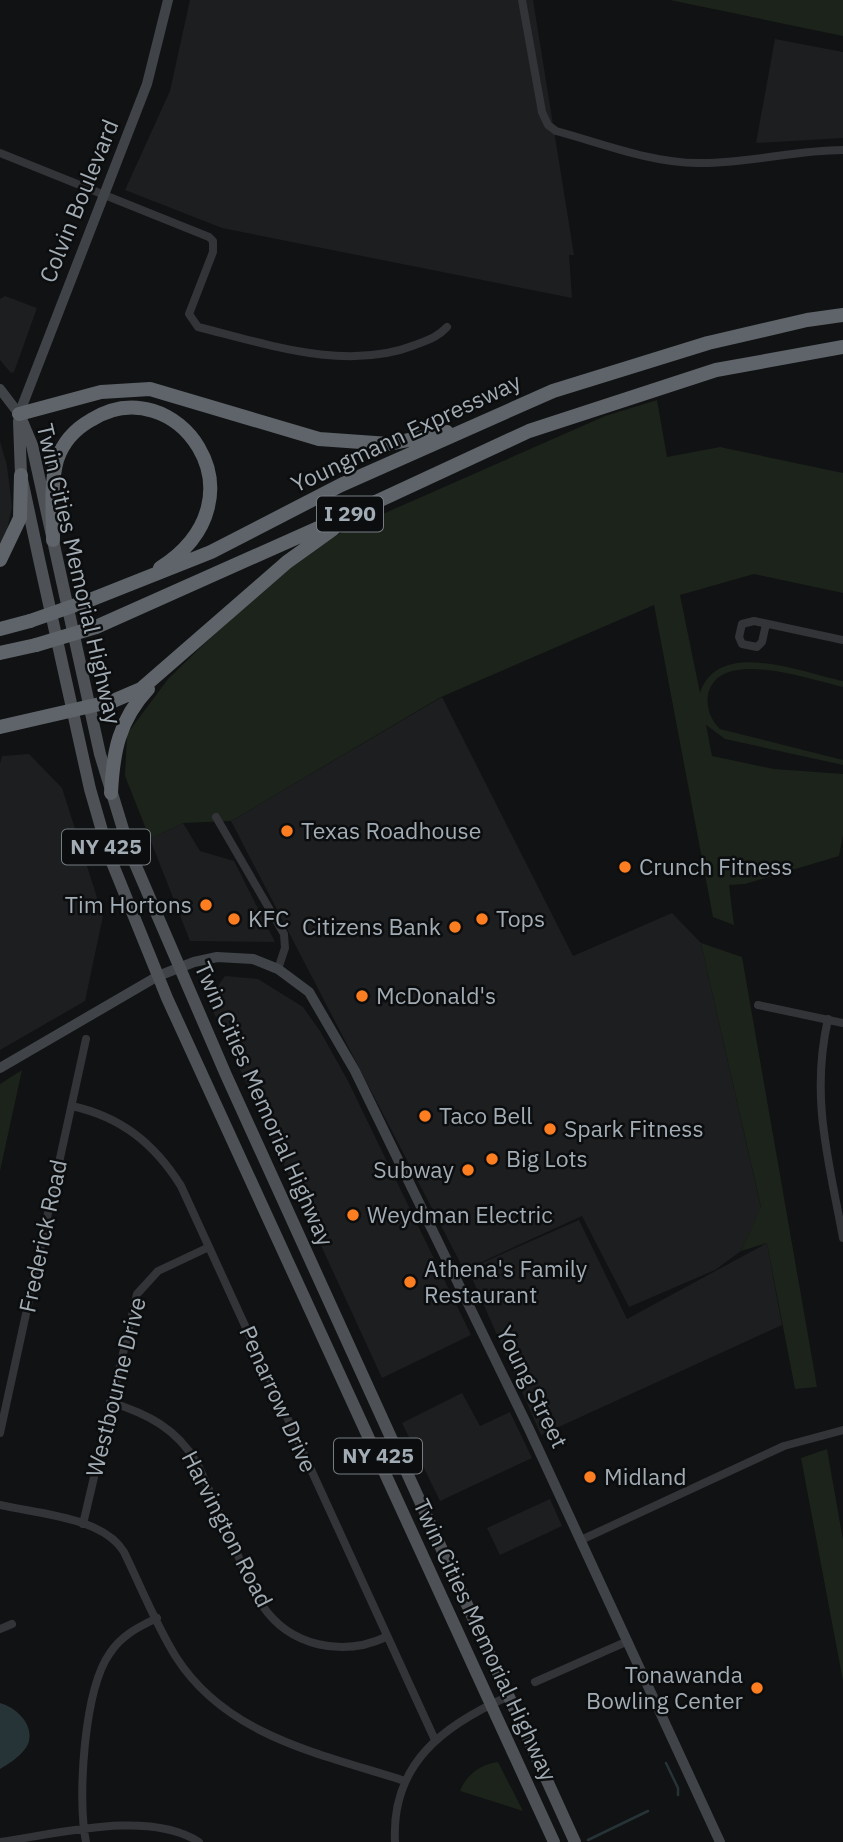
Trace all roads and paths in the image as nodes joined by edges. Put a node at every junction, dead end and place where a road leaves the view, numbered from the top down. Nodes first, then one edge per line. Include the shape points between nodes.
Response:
1 (168, 0) edge
2 (522, 0) edge
3 (843, 150) edge
4 (0, 153) edge
5 (103, 195) junction
6 (843, 315) edge
7 (447, 327) dead end
8 (843, 348) edge
9 (0, 389) edge
10 (19, 414) junction
11 (482, 424) junction
12 (21, 475) junction
13 (363, 509) junction
14 (52, 540) junction
15 (0, 560) edge
16 (135, 583) junction
17 (766, 624) dead end
18 (0, 629) edge
19 (843, 640) edge
20 (0, 653) edge
21 (161, 675) junction
22 (90, 707) junction
23 (72, 712) junction
24 (0, 727) edge
25 (111, 793) junction
26 (216, 817) dead end
27 (179, 967) junction
28 (278, 969) junction
29 (158, 976) junction
30 (758, 1005) dead end
31 (828, 1019) junction
32 (843, 1023) edge
33 (86, 1038) dead end
34 (0, 1068) edge
35 (72, 1107) junction
36 (843, 1238) edge
37 (209, 1247) junction
38 (110, 1402) junction
39 (843, 1430) edge
40 (0, 1433) edge
41 (0, 1505) edge
42 (83, 1524) junction
43 (582, 1539) junction
44 (156, 1618) junction
45 (12, 1625) dead end
46 (0, 1629) edge
47 (386, 1637) junction
48 (628, 1640) junction
49 (535, 1682) dead end
50 (509, 1696) junction
51 (491, 1704) junction
52 (435, 1740) junction
53 (405, 1781) junction
54 (84, 1831) junction
55 (0, 1842) edge
56 (86, 1842) edge
57 (199, 1842) edge
58 (395, 1842) edge
59 (554, 1842) edge
60 (575, 1842) edge
61 (720, 1842) edge

1 - 5 street, Colvin Boulevard via 147,84
2 - 3 street via 542,112 556,131 649,156 697,163
4 - 5 street
5 - 7 street via 209,237 213,252 189,314 198,327 278,346 354,356 401,350 441,334
5 - 10 street, Colvin Boulevard
6 - 11 highway, Youngmann Expressway / I 290 via 721,340 553,391
8 - 13 highway, I 290 via 716,370 528,430
9 - 10 street
10 - 11 highway via 101,392 150,389 319,439 353,443 389,444
10 - 12 main road, Twin Cities Memorial Highway / NY 425
10 - 14 main road, Twin Cities Memorial Highway via 32,445
11 - 16 highway, Youngmann Expressway / I 290
12 - 15 highway via 20,519
12 - 23 main road, Twin Cities Memorial Highway / NY 425
13 - 20 highway, I 290, bridge via 96,627
13 - 21 highway via 287,562
14 - 16 highway via 57,463 73,433 95,417 121,409 164,415 184,429 203,454 210,478 209,511 191,542
14 - 22 main road, Twin Cities Memorial Highway / NY 425
16 - 18 highway, Youngmann Expressway / I 290, bridge
17 - 19 street
21 - 22 highway via 129,696
21 - 25 highway via 120,730
22 - 23 highway
22 - 25 main road, Twin Cities Memorial Highway / NY 425
23 - 24 highway
23 - 29 main road, Twin Cities Memorial Highway / NY 425 via 108,855
25 - 27 main road, Twin Cities Memorial Highway / NY 425 via 130,852
26 - 28 street via 284,934
27 - 28 street, Young Street via 226,957 253,959
27 - 29 street, Young Street
27 - 50 main road, Twin Cities Memorial Highway / NY 425
28 - 43 street, Young Street via 299,982 318,1003 355,1071
29 - 34 street
29 - 51 main road, Twin Cities Memorial Highway / NY 425
30 - 31 street
31 - 32 street
31 - 36 street via 819,1067 819,1103
33 - 35 street, Frederick Road
35 - 37 street, Penarrow Drive via 111,1118 148,1143 181,1185
35 - 40 street, Frederick Road
37 - 38 street, Westbourne Drive via 158,1271 142,1287 132,1305
37 - 47 street, Penarrow Drive
38 - 42 street, Westbourne Drive
38 - 47 street, Harvington Road via 152,1418 184,1443 257,1597 282,1627 326,1647 352,1647
39 - 43 street via 784,1446
41 - 42 street
42 - 44 street via 105,1531 119,1544
43 - 48 street, Young Street
44 - 53 street via 189,1675 245,1724 282,1741
44 - 54 street via 119,1642 100,1670 82,1768
45 - 46 street
47 - 52 street, Penarrow Drive
48 - 49 street
48 - 61 street, Young Street
50 - 51 street
50 - 60 main road, Twin Cities Memorial Highway / NY 425
51 - 52 street
51 - 59 main road, Twin Cities Memorial Highway / NY 425
52 - 53 street
53 - 58 street via 395,1820
54 - 55 street
54 - 56 street
54 - 57 street via 158,1826

